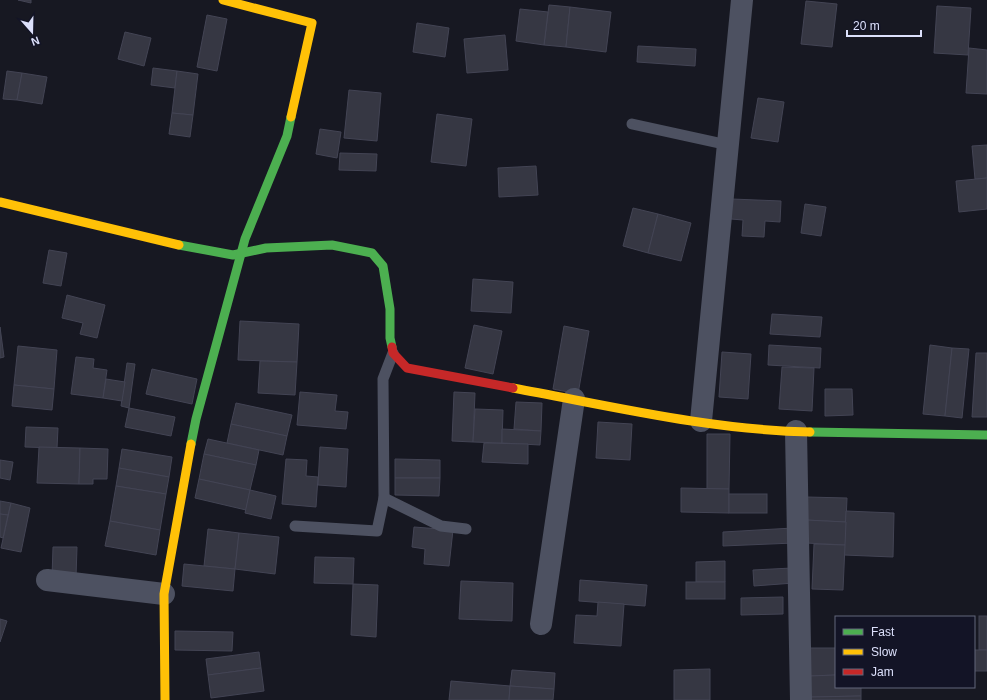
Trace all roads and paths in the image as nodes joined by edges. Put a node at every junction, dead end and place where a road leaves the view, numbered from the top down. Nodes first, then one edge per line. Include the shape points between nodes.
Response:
1 (223, 0) edge
2 (742, 0) edge
3 (632, 124) dead end
4 (728, 144) junction
5 (0, 202) edge
6 (241, 253) junction
7 (393, 353) junction
8 (574, 399) junction
9 (701, 422) junction
10 (796, 431) junction
11 (987, 435) edge
12 (384, 498) junction
13 (295, 526) dead end
14 (466, 530) dead end
15 (47, 580) dead end
16 (164, 594) junction
17 (541, 624) dead end
18 (166, 700) edge
19 (801, 700) edge

1 - 6 street via 312,23 287,136
2 - 4 street
3 - 4 lane
4 - 9 street
5 - 6 street via 198,250 234,255
6 - 7 street via 266,248 332,245 372,254 383,266 390,309
6 - 16 street via 196,419
7 - 8 street via 407,368
7 - 12 lane via 383,380
8 - 9 street
8 - 17 street
9 - 10 street
10 - 11 street
10 - 19 street
12 - 13 lane via 377,531
12 - 14 lane via 441,526
15 - 16 street
16 - 18 street

